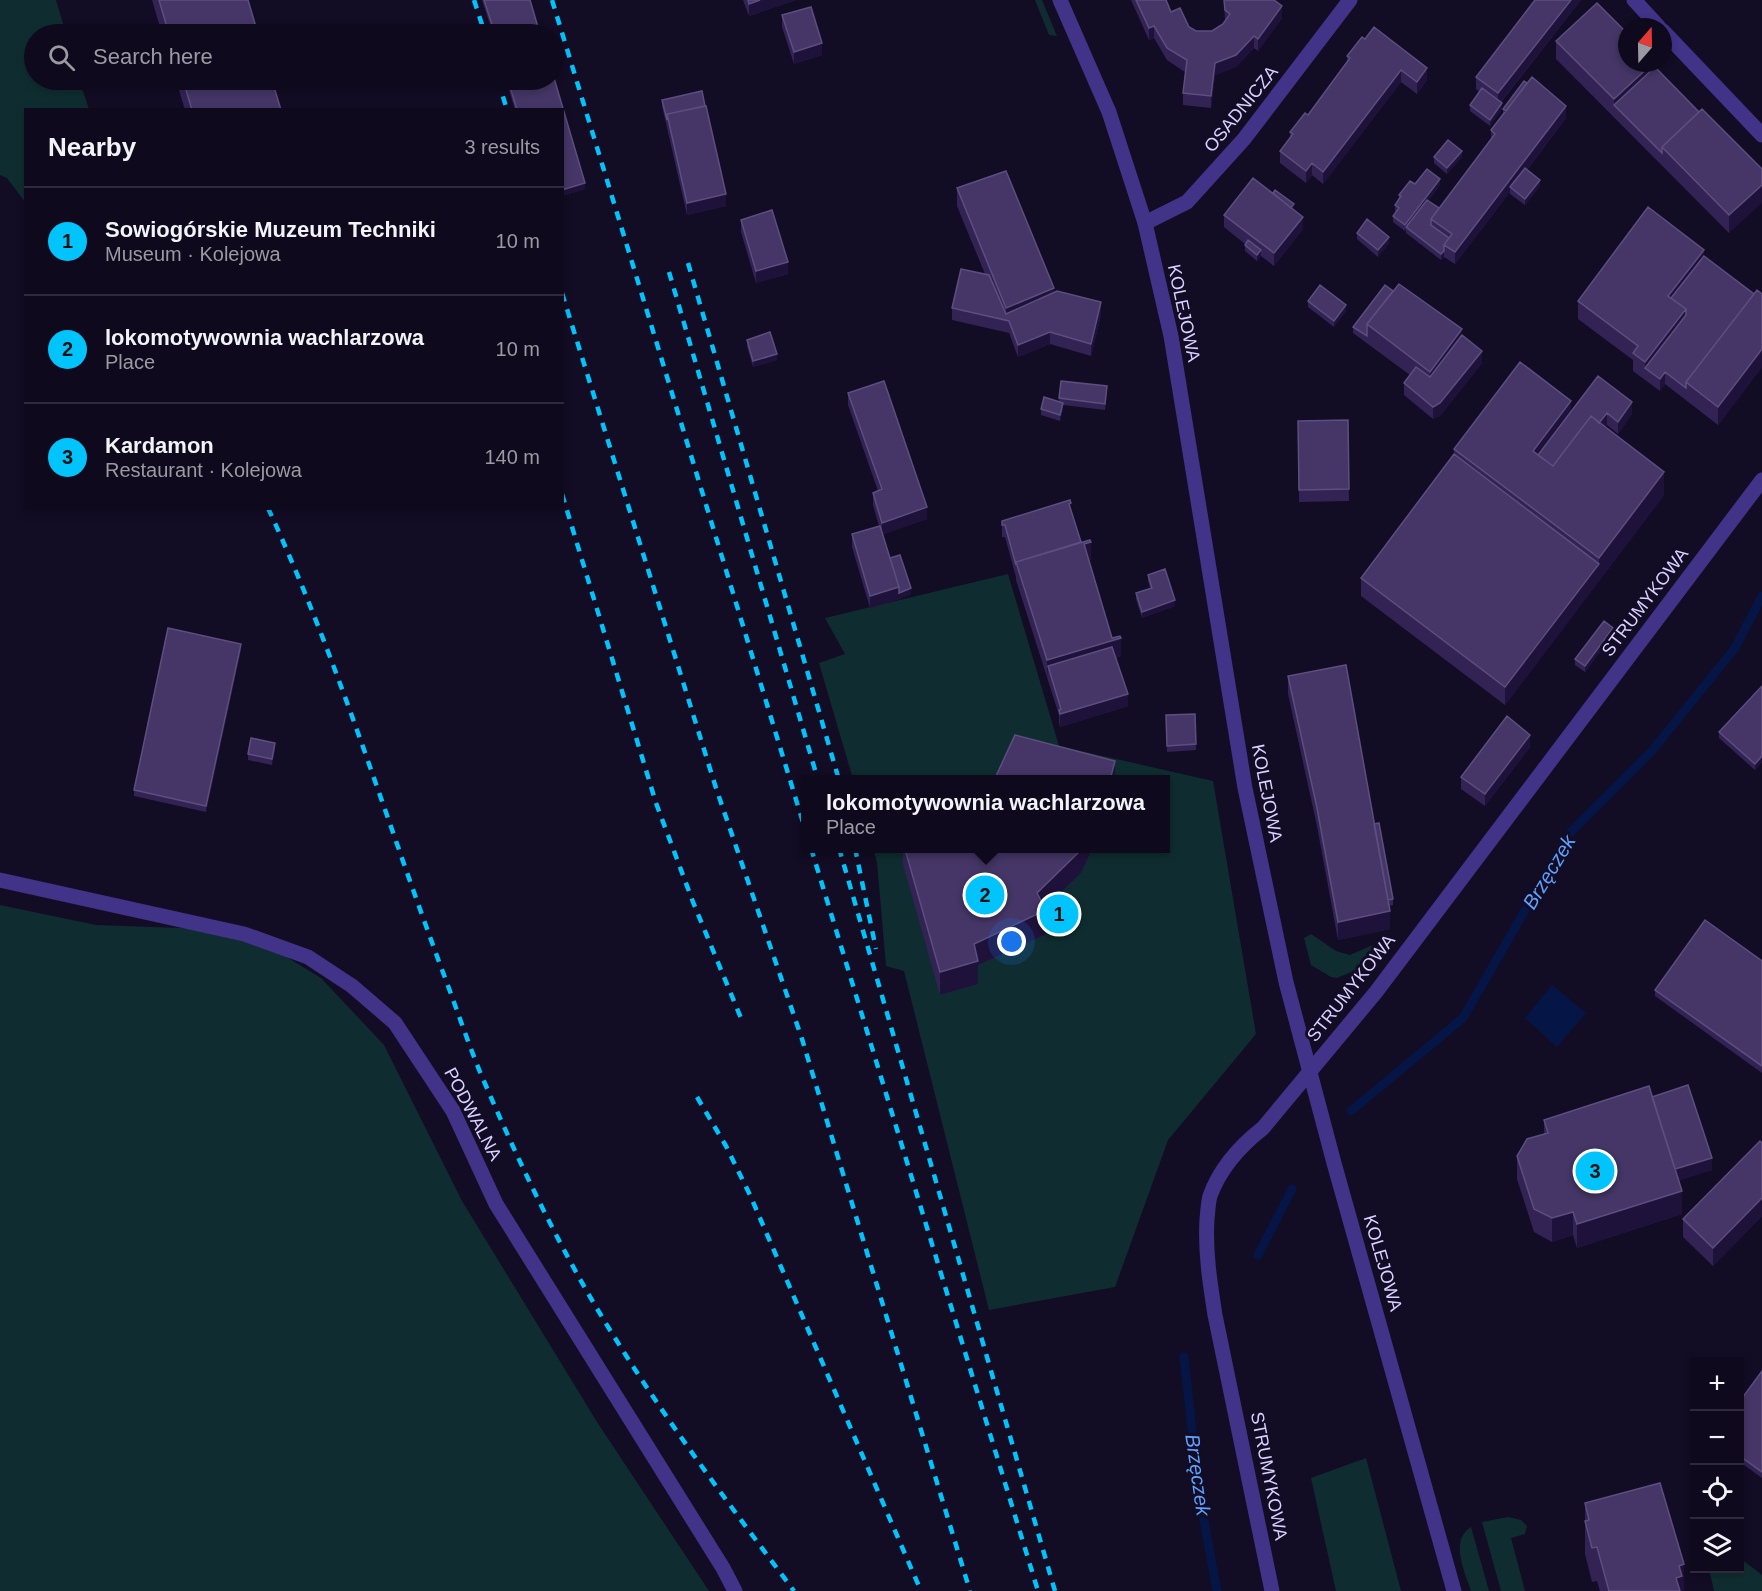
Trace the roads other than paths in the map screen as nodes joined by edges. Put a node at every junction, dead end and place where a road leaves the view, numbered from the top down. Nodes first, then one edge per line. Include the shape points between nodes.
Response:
1 (1060, 0) edge
2 (1350, 0) edge
3 (1634, 0) edge
4 (1651, 18) edge
5 (1672, 40) edge
6 (1762, 135) edge
7 (1145, 223) junction
8 (1762, 480) edge
9 (0, 880) edge
10 (1310, 1072) junction
11 (735, 1591) edge
12 (1272, 1591) edge
13 (1454, 1591) edge

1 - 7 street, KOLEJOWA via 1109,112
2 - 7 street, OSADNICZA via 1244,139 1187,202
3 - 4 street
5 - 6 street
7 - 10 street, KOLEJOWA via 1171,336 1245,788 1286,982
8 - 10 street, STRUMYKOWA via 1376,992
9 - 11 street, PODWALNA via 244,934 308,957 395,1023 453,1111 496,1204
10 - 12 street, STRUMYKOWA via 1219,1176 1209,1198 1207,1220 1207,1270
10 - 13 street, KOLEJOWA

